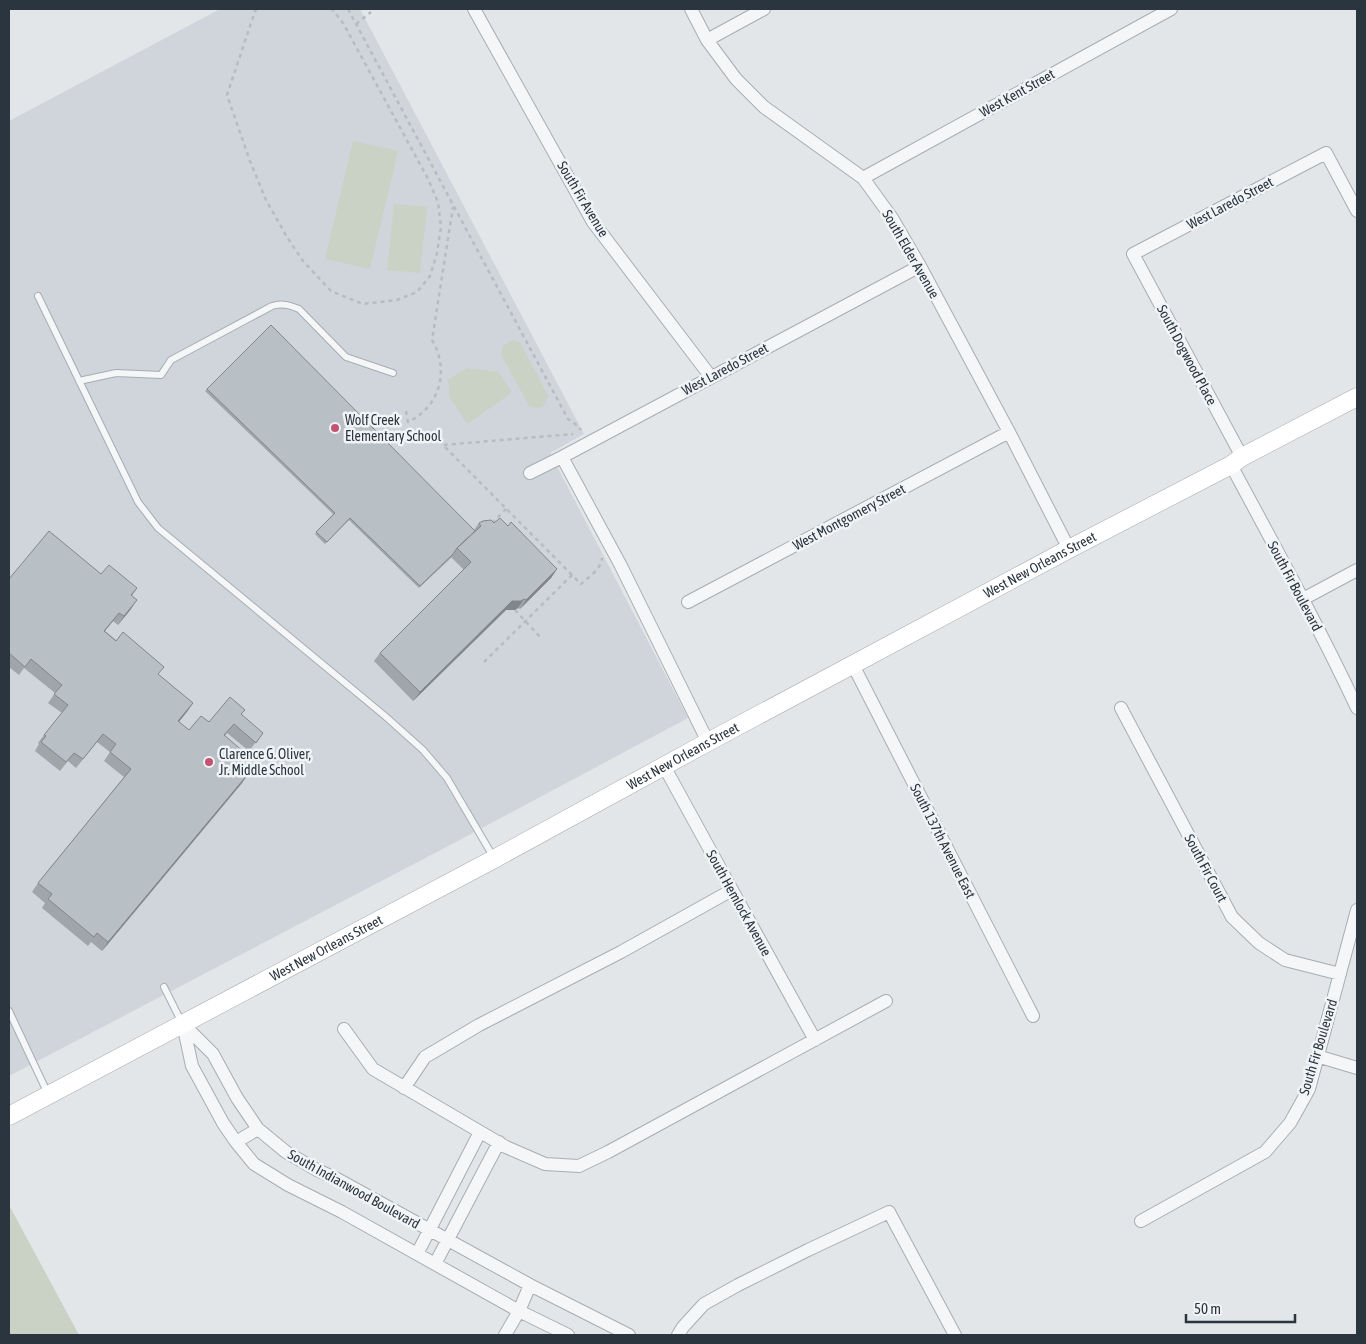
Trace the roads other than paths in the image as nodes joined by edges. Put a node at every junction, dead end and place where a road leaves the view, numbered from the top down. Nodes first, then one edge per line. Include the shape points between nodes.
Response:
1 (474, 9) edge
2 (690, 9) edge
3 (764, 9) edge
4 (1172, 9) edge
5 (707, 40) junction
6 (863, 178) junction
7 (1357, 211) edge
8 (1133, 254) joint
9 (920, 266) junction
10 (38, 296) dead end
11 (394, 373) dead end
12 (711, 377) junction
13 (79, 381) junction
14 (1357, 397) edge
15 (1009, 432) junction
16 (562, 457) junction
17 (1236, 461) junction
18 (530, 473) dead end
19 (1068, 549) junction
20 (1357, 570) edge
21 (1303, 599) junction
22 (688, 602) dead end
23 (854, 665) junction
24 (1121, 708) dead end
25 (1357, 708) edge
26 (708, 742) junction
27 (664, 766) junction
28 (494, 859) junction
29 (732, 890) junction
30 (1357, 910) edge
31 (1340, 974) junction
32 (164, 987) dead end
33 (886, 1001) dead end
34 (9, 1011) edge
35 (1033, 1016) dead end
36 (183, 1024) junction
37 (344, 1029) dead end
38 (816, 1040) junction
39 (1317, 1056) junction
40 (1357, 1068) edge
41 (404, 1088) junction
42 (48, 1095) junction
43 (9, 1116) edge
44 (258, 1129) junction
45 (480, 1132) junction
46 (236, 1142) junction
47 (499, 1142) junction
48 (457, 1179) junction
49 (475, 1190) junction
50 (1141, 1221) dead end
51 (430, 1230) junction
52 (448, 1240) junction
53 (418, 1254) junction
54 (436, 1264) junction
55 (530, 1285) junction
56 (519, 1310) junction
57 (505, 1335) edge
58 (568, 1335) edge
59 (628, 1335) edge
60 (678, 1335) edge
61 (955, 1335) edge

1 - 12 street, South Fir Avenue via 594,222
2 - 5 street, South Elder Avenue
3 - 5 street
4 - 6 street, West Kent Street
5 - 6 street, South Elder Avenue via 736,79 764,108
6 - 9 street, South Elder Avenue via 892,218
7 - 8 street, West Laredo Street via 1326,152
8 - 17 street, South Dogwood Place
9 - 12 street, West Laredo Street
9 - 15 street, South Elder Avenue
10 - 13 lane
11 - 13 lane via 346,357 299,308 280,304 171,360 161,375 116,373
12 - 16 street, West Laredo Street
13 - 28 lane via 138,502 158,528 422,750 447,778
14 - 17 street, West New Orleans Street
15 - 19 street, South Elder Avenue
15 - 22 street, West Montgomery Street
16 - 18 street, West Laredo Street
16 - 26 street via 620,564
17 - 19 street, West New Orleans Street
17 - 21 street, South Fir Boulevard
19 - 23 street, West New Orleans Street
20 - 21 street
21 - 25 street, South Fir Boulevard
23 - 26 street, West New Orleans Street
23 - 35 street, South 137th Avenue East
24 - 31 street, South Fir Court via 1232,917 1259,943 1285,960
26 - 27 street, West New Orleans Street
27 - 28 street, West New Orleans Street
27 - 29 street, South Hemlock Avenue
28 - 36 street, West New Orleans Street
29 - 38 street, South Hemlock Avenue
29 - 41 street via 463,1034 425,1057
30 - 31 street, South Fir Boulevard
31 - 39 street, South Fir Boulevard
32 - 36 lane
33 - 38 street
34 - 42 lane
36 - 42 street, West New Orleans Street
36 - 44 street, South Indianwood Boulevard via 213,1054
36 - 46 street, South Indianwood Boulevard via 192,1066
37 - 41 street via 373,1070
38 - 47 street via 579,1166 545,1164
39 - 40 street
39 - 50 street, South Fir Boulevard via 1309,1089 1290,1123 1265,1152
41 - 45 street
42 - 43 street, West New Orleans Street
44 - 46 street
44 - 51 street, South Indianwood Boulevard via 309,1166
45 - 47 street
45 - 48 street
46 - 53 street, South Indianwood Boulevard via 254,1164 288,1185
47 - 49 street
48 - 49 street
48 - 51 street
49 - 52 street
51 - 52 street, South Indianwood Boulevard
51 - 53 street
52 - 54 street
52 - 55 street, South Indianwood Boulevard
53 - 54 street, South Indianwood Boulevard
54 - 56 street, South Indianwood Boulevard
55 - 56 street
55 - 59 street, South Indianwood Boulevard
56 - 57 street
56 - 58 street, South Indianwood Boulevard
60 - 61 street via 704,1304 889,1212

